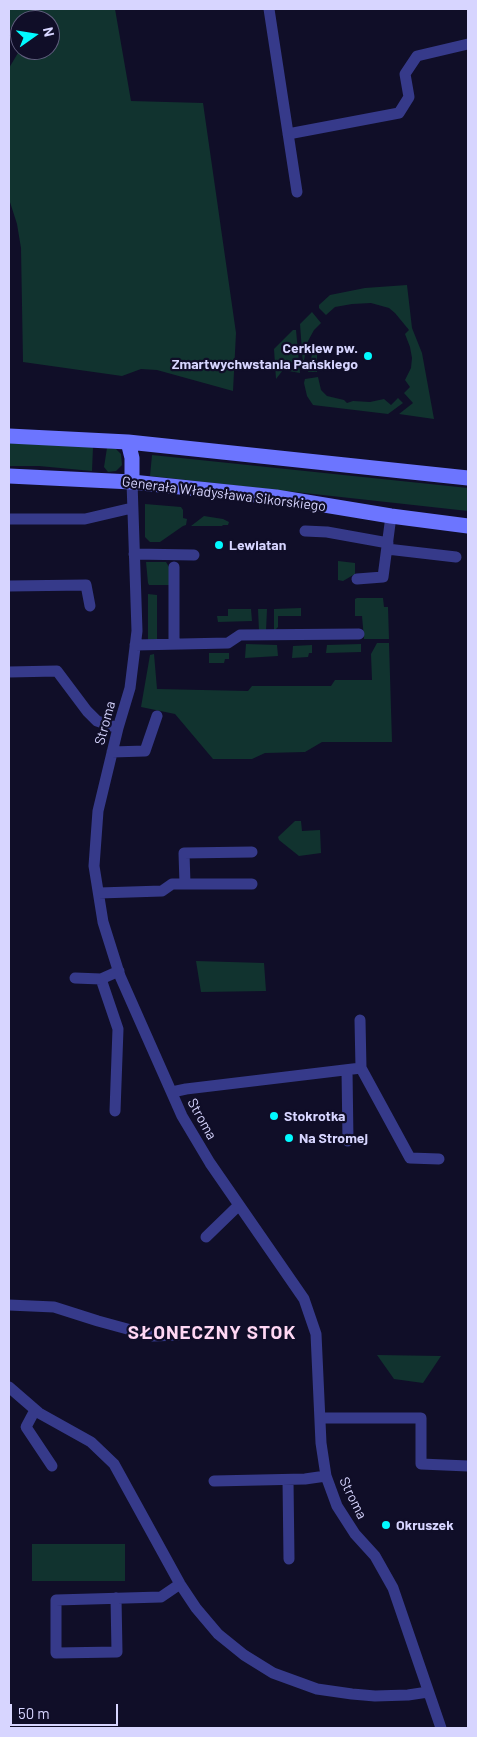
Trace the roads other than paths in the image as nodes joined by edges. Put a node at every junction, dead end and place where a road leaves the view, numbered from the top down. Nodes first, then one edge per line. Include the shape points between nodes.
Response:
1 (269, 9) edge
2 (468, 44) edge
3 (288, 134) junction
4 (297, 192) dead end
5 (9, 436) edge
6 (128, 442) junction
7 (9, 476) edge
8 (468, 478) edge
9 (132, 482) junction
10 (132, 508) junction
11 (390, 516) junction
12 (9, 520) edge
13 (468, 526) edge
14 (306, 531) dead end
15 (388, 546) junction
16 (134, 554) junction
17 (194, 555) dead end
18 (456, 557) dead end
19 (174, 567) dead end
20 (357, 579) dead end
21 (9, 586) edge
22 (90, 606) dead end
23 (359, 634) dead end
24 (174, 644) junction
25 (135, 645) junction
26 (9, 672) edge
27 (157, 716) dead end
28 (118, 728) junction
29 (112, 752) junction
30 (252, 852) dead end
31 (185, 884) junction
32 (252, 884) dead end
33 (99, 893) junction
34 (119, 971) junction
35 (75, 978) dead end
36 (101, 979) junction
37 (360, 1020) dead end
38 (361, 1068) junction
39 (347, 1070) junction
40 (172, 1092) junction
41 (116, 1111) dead end
42 (348, 1141) dead end
43 (439, 1160) dead end
44 (239, 1205) junction
45 (206, 1236) dead end
46 (9, 1305) edge
47 (180, 1335) dead end
48 (9, 1387) edge
49 (35, 1410) junction
50 (320, 1418) junction
51 (52, 1466) dead end
52 (468, 1466) edge
53 (326, 1476) junction
54 (288, 1480) junction
55 (214, 1481) dead end
56 (288, 1559) dead end
57 (180, 1584) junction
58 (116, 1598) junction
59 (428, 1692) junction
60 (441, 1728) edge

1 - 3 street
2 - 3 street via 417,56 405,74 409,97 399,112
3 - 4 street
5 - 6 main road
6 - 8 main road
6 - 9 main road
7 - 9 main road, Generała Władysława Sikorskiego
9 - 10 street, Stroma
9 - 11 main road, Generała Władysława Sikorskiego via 276,497
10 - 12 street via 85,519
10 - 16 street, Stroma
11 - 13 main road, Generała Władysława Sikorskiego
11 - 15 street
14 - 15 street via 326,532
15 - 18 street
15 - 20 street via 384,577
16 - 17 street
16 - 25 street, Stroma
19 - 24 street
21 - 22 street via 86,585
23 - 24 street via 240,635 228,643
24 - 25 street
25 - 28 street, Stroma via 130,688
26 - 28 street via 57,671 97,721
27 - 29 street via 145,751
28 - 29 street, Stroma
29 - 33 street, Stroma via 98,811 94,866
30 - 31 street via 184,853
31 - 32 street
31 - 33 street via 172,884 162,891
33 - 34 street, Stroma via 103,922
34 - 36 street
34 - 40 street, Stroma
35 - 36 street
36 - 41 street via 118,1029
37 - 38 street
38 - 39 street
38 - 43 street via 410,1158
39 - 40 street
39 - 42 street
40 - 44 street, Stroma via 210,1164
44 - 45 street
44 - 50 street, Stroma via 304,1299 316,1334
46 - 47 street via 54,1307 153,1336
48 - 49 street
49 - 51 street via 26,1427
49 - 57 street via 91,1442 114,1464
50 - 52 street via 421,1418 421,1464
50 - 53 street, Stroma
53 - 54 street
53 - 59 street, Stroma via 337,1506 355,1534 375,1556 393,1588
54 - 55 street
54 - 56 street
57 - 58 street via 161,1597
57 - 59 street via 218,1634 244,1656 273,1672 317,1689 352,1694
58 - 58 street via 117,1652 56,1653 56,1600
59 - 60 street, Stroma

